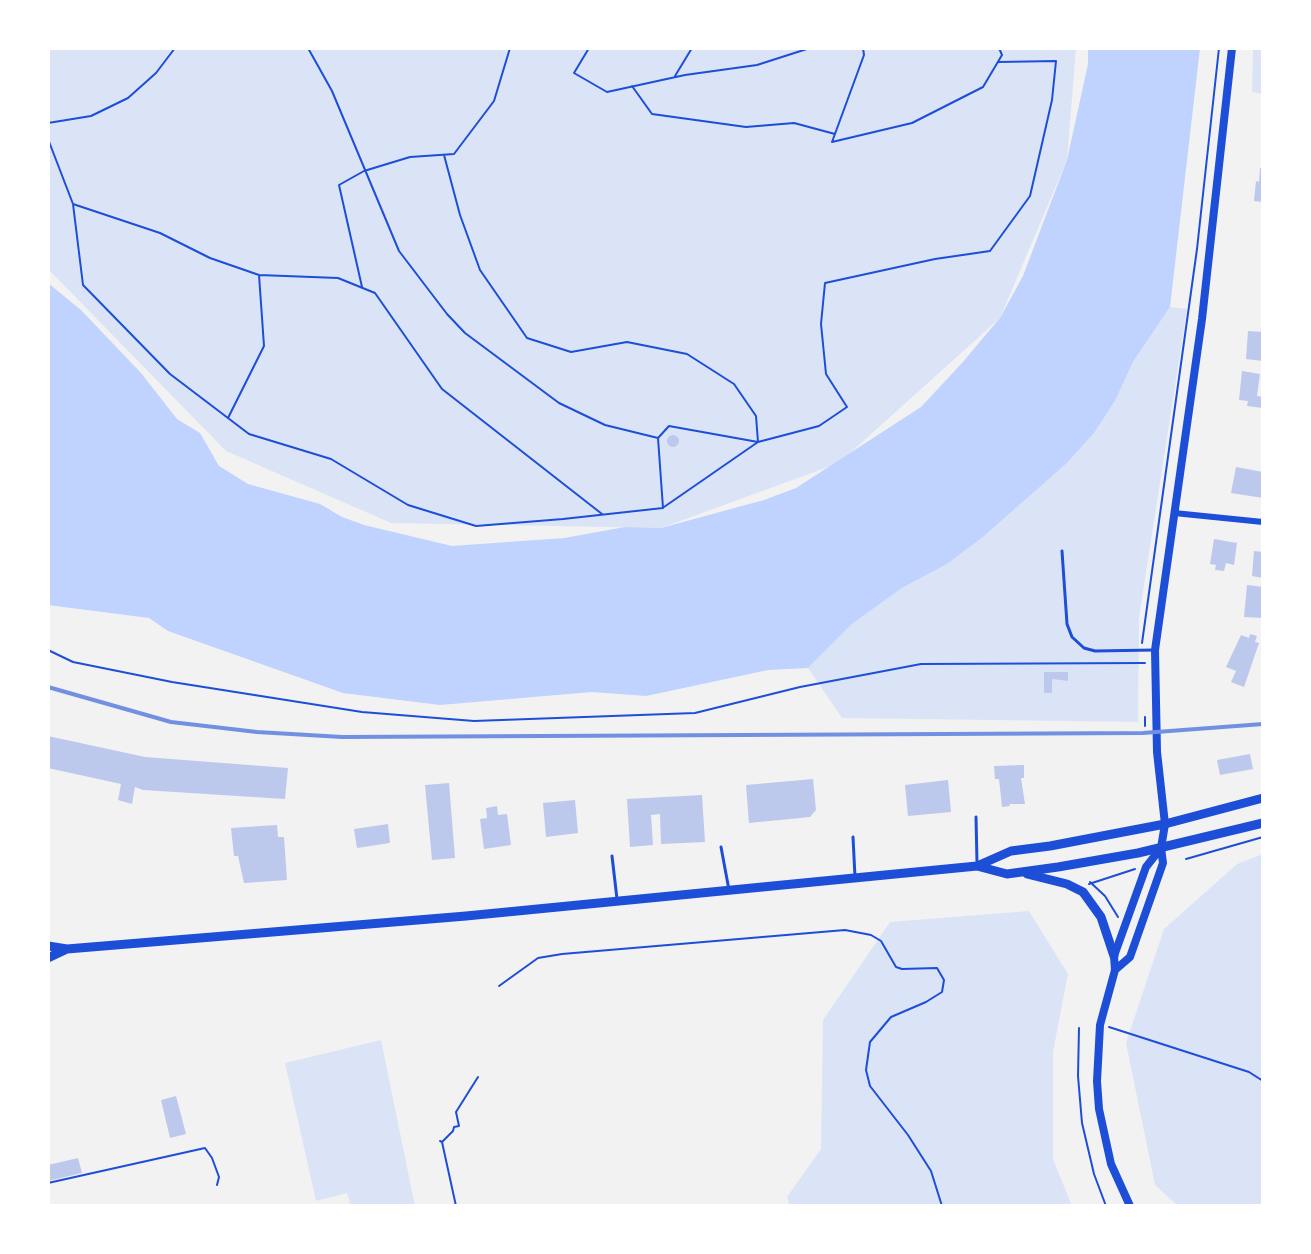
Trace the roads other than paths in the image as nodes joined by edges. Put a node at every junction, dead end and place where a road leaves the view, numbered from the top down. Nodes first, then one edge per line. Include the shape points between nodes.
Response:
1 (1232, 48) edge
2 (1174, 513) junction
3 (1263, 522) edge
4 (1062, 551) dead end
5 (1155, 650) junction
6 (1263, 798) edge
7 (976, 817) dead end
8 (1263, 823) edge
9 (1165, 824) junction
10 (852, 837) dead end
11 (722, 847) dead end
12 (1161, 848) junction
13 (612, 856) dead end
14 (977, 866) junction
15 (1018, 872) junction
16 (855, 879) junction
17 (729, 891) junction
18 (617, 902) junction
19 (48, 946) edge
20 (67, 949) junction
21 (1114, 956) junction
22 (48, 958) edge
23 (1115, 970) junction
24 (1130, 1206) edge

1 - 2 street via 1202,319
2 - 3 street
2 - 5 street
4 - 5 lane via 1067,624 1072,637 1084,648 1095,651
5 - 9 street via 1157,742
6 - 9 main road
7 - 14 lane
8 - 12 main road
9 - 12 street
9 - 14 main road via 1011,851
10 - 16 lane
11 - 17 lane
12 - 15 main road
12 - 21 street via 1146,867
12 - 23 street via 1163,863 1130,957
13 - 18 lane
14 - 15 main road via 1007,874
14 - 16 main road
15 - 21 main road via 1083,892 1101,917
16 - 17 main road
17 - 18 main road
18 - 20 main road
19 - 20 main road
20 - 22 main road
21 - 23 street
23 - 24 street via 1101,1025 1097,1081 1111,1164

